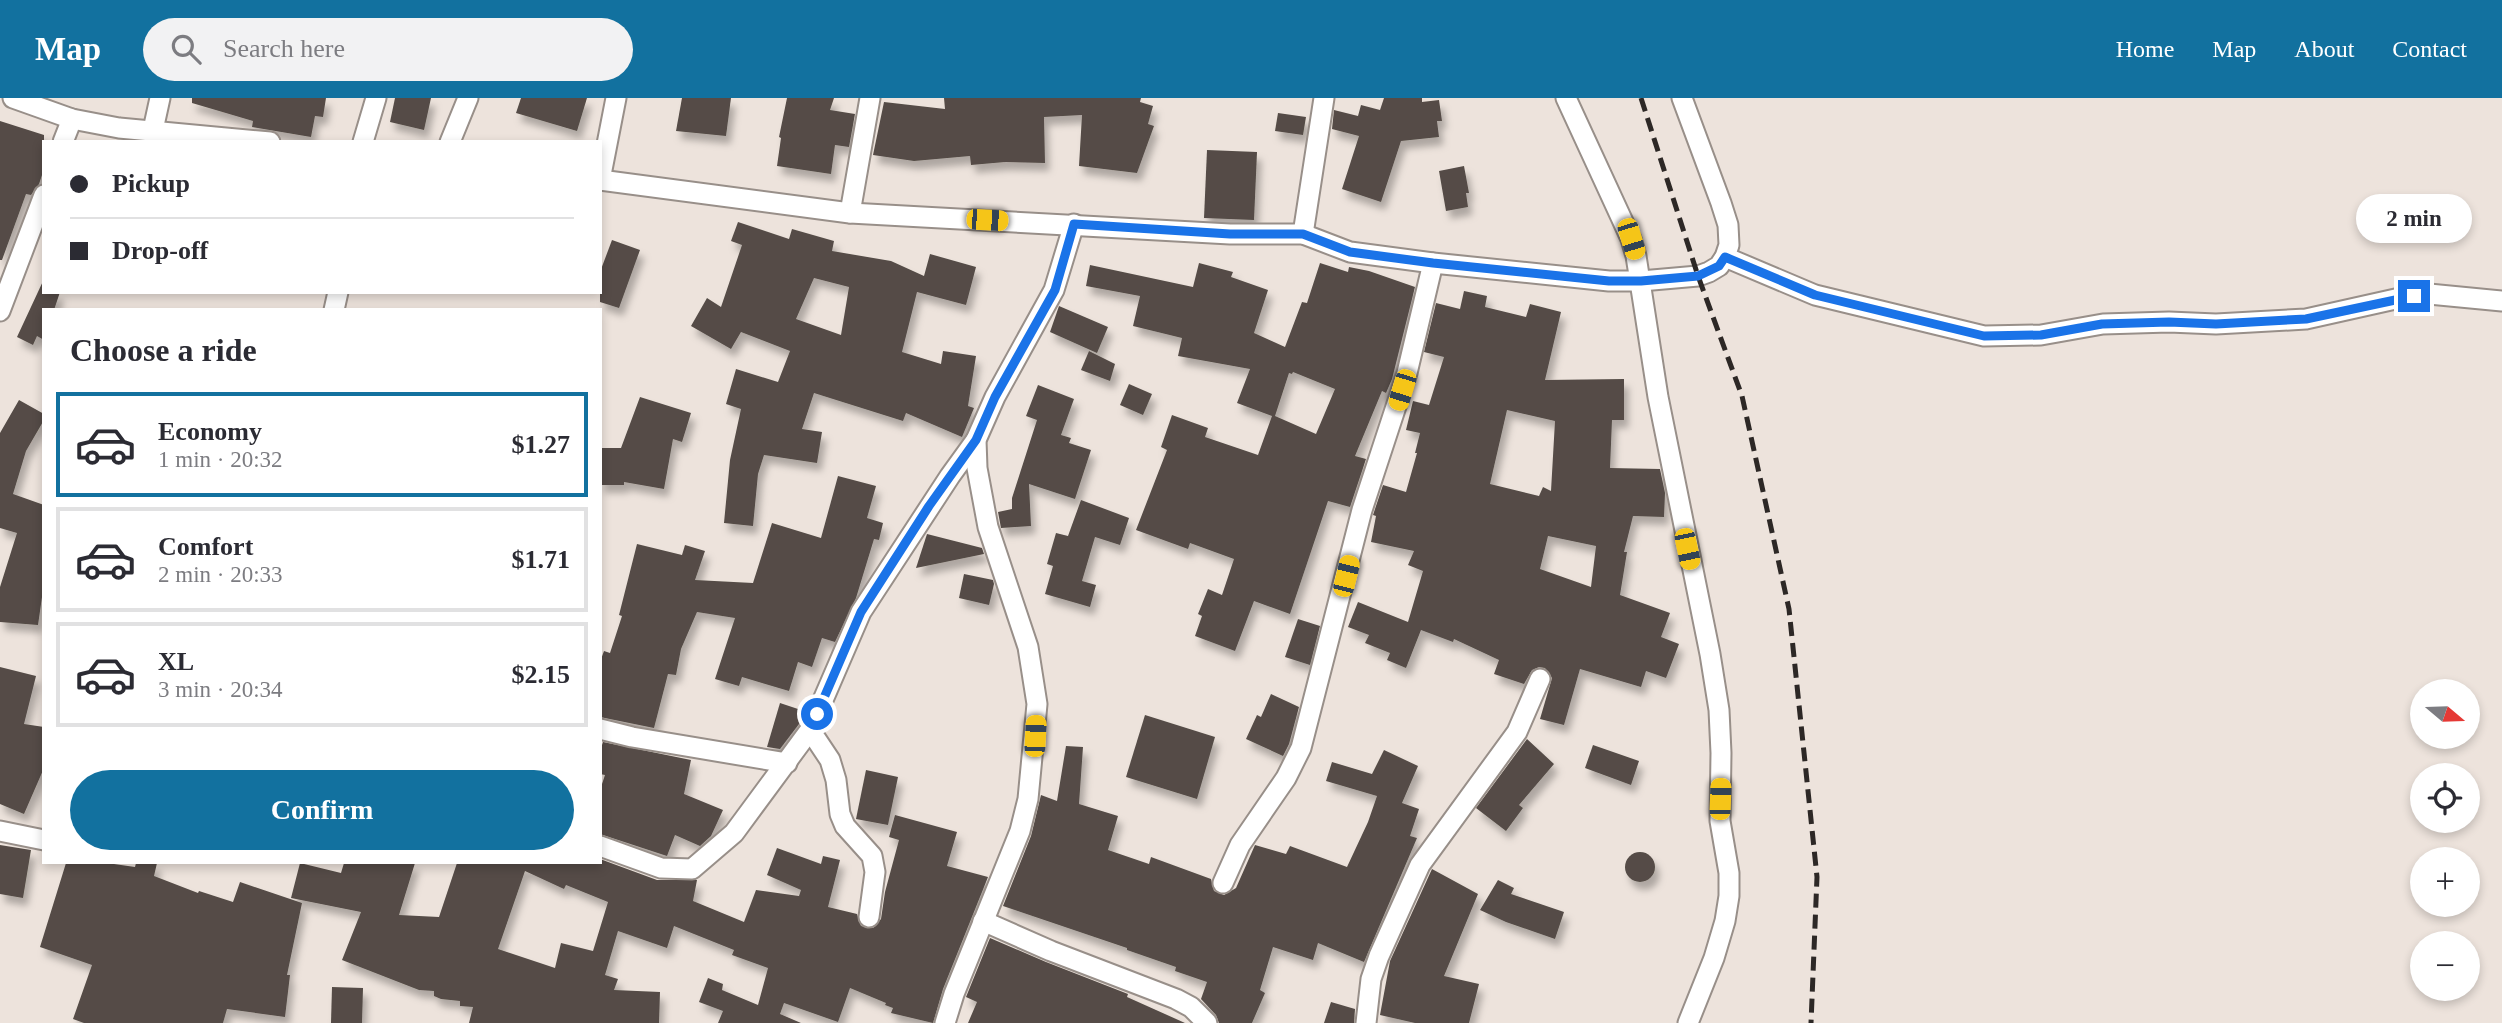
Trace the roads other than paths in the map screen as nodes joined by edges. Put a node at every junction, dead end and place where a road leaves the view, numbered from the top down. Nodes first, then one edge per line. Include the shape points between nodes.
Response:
1 (13, 98) edge
2 (160, 98) edge
3 (376, 98) edge
4 (468, 98) edge
5 (616, 98) edge
6 (870, 98) edge
7 (1324, 98) edge
8 (1566, 98) edge
9 (1682, 98) edge
10 (72, 119) junction
11 (153, 130) junction
12 (64, 140) edge
13 (250, 140) edge
14 (364, 140) edge
15 (451, 140) edge
16 (602, 170) edge
17 (602, 180) edge
18 (42, 200) edge
19 (850, 213) junction
20 (1074, 224) junction
21 (1303, 234) junction
22 (1725, 257) junction
23 (1433, 263) junction
24 (1641, 281) junction
25 (2502, 301) edge
26 (0, 311) edge
27 (976, 440) junction
28 (1540, 679) dead end
29 (602, 730) edge
30 (810, 730) junction
31 (787, 763) junction
32 (0, 831) edge
33 (42, 840) edge
34 (602, 847) edge
35 (1223, 883) dead end
36 (869, 916) dead end
37 (983, 921) junction
38 (945, 1023) edge
39 (1207, 1023) edge
40 (1366, 1023) edge
41 (1688, 1023) edge

1 - 10 street
2 - 11 street
3 - 14 street
4 - 15 street
5 - 16 street
6 - 19 street
7 - 21 street
8 - 24 street via 1631,239
9 - 22 street via 1728,225
10 - 11 street
10 - 12 street
11 - 13 street
17 - 19 street
18 - 26 street
19 - 20 street
20 - 21 street
20 - 27 street via 1055,290
21 - 23 street via 1350,252
22 - 24 street via 1719,266 1698,276
22 - 25 street via 1815,295 1984,336 2041,335 2102,324 2306,319 2429,294
23 - 24 street
23 - 35 street via 1407,373 1362,510 1301,748 1240,845
24 - 41 street via 1660,410 1710,654 1721,753 1720,821 1729,873 1725,921
27 - 30 street via 861,612
27 - 37 street via 988,527 1028,647 1037,704 1028,799 1020,831
28 - 40 street via 1517,732 1420,865 1371,979
29 - 31 street
30 - 31 street
30 - 36 street via 830,760 845,826 872,856 875,872
31 - 34 street via 734,833 692,869 662,868
32 - 33 street
37 - 38 street
37 - 39 street via 1176,999

